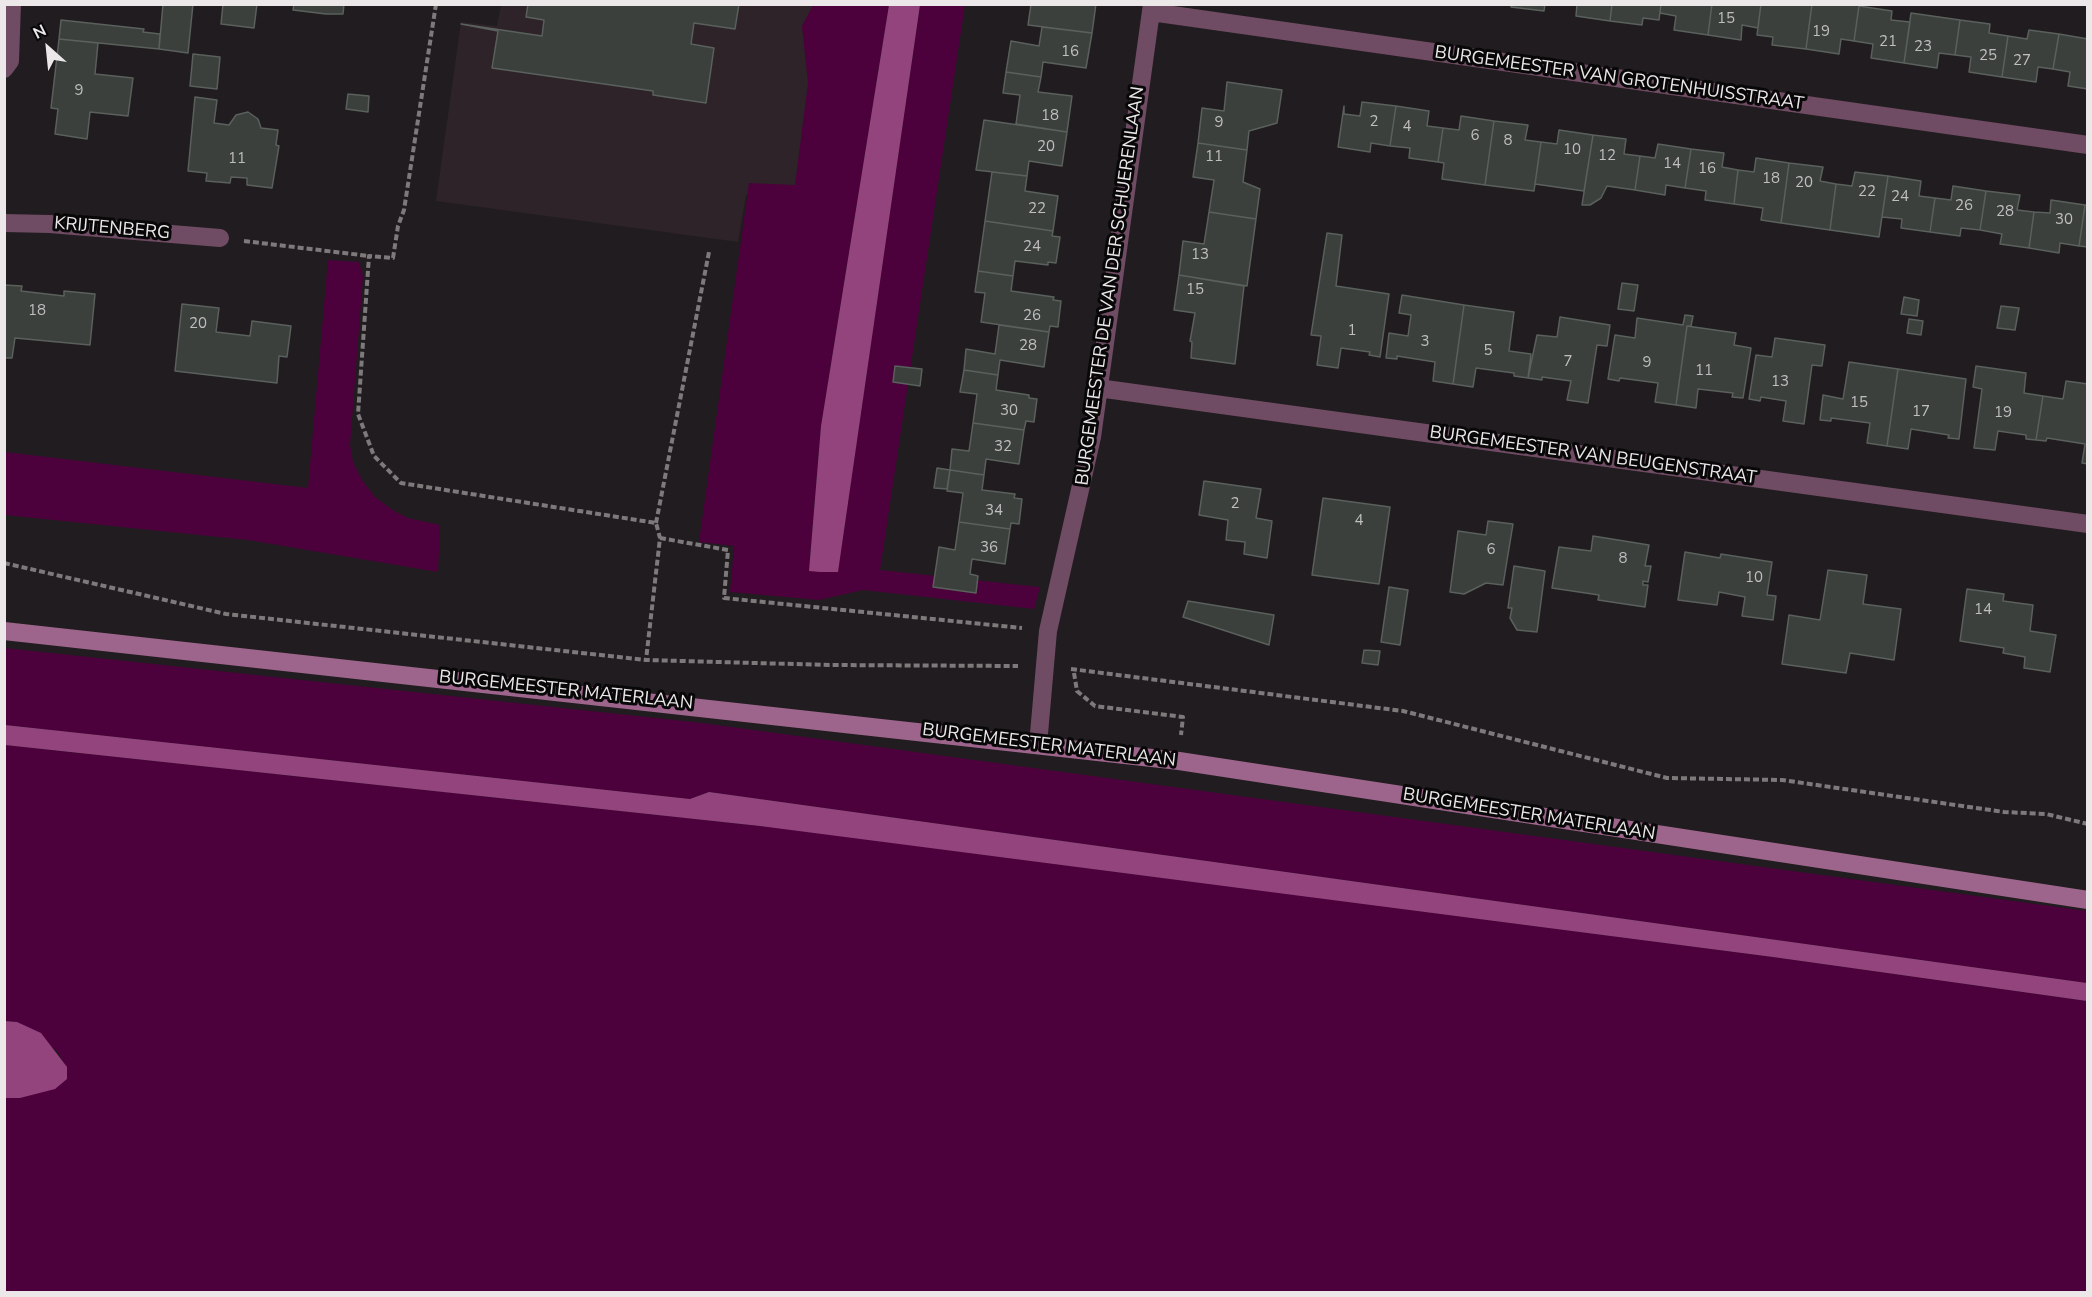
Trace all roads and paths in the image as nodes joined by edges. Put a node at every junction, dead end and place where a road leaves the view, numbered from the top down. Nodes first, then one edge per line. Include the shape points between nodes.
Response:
1 (12, 4) edge
2 (436, 4) edge
3 (1151, 8) edge
4 (4, 69) edge
5 (2088, 145) edge
6 (4, 223) edge
7 (220, 238) joint
8 (710, 252) dead end
9 (369, 256) junction
10 (1098, 388) junction
11 (656, 523) junction
12 (2088, 524) edge
13 (660, 538) junction
14 (4, 631) edge
15 (1048, 631) junction
16 (646, 660) dead end
17 (1073, 669) dead end
18 (1038, 745) junction
19 (1179, 761) junction
20 (2088, 900) edge

1 - 4 street via 10,61
2 - 9 path via 393,258
3 - 5 street, BURGEMEESTER VAN GROTENHUISSTRAAT
3 - 10 street, BURGEMEESTER DE VAN DER SCHUERENLAAN
6 - 7 street, KRIJTENBERG
7 - 9 path
8 - 11 path
9 - 11 path via 358,414 374,456 401,483
10 - 12 street, BURGEMEESTER VAN BEUGENSTRAAT
10 - 15 street, BURGEMEESTER DE VAN DER SCHUERENLAAN via 1083,483
11 - 13 path
13 - 15 path via 728,550 724,598
13 - 16 path
14 - 18 main road, BURGEMEESTER MATERLAAN
15 - 18 street, BURGEMEESTER DE VAN DER SCHUERENLAAN
17 - 19 path via 1077,691 1095,706 1183,717
18 - 19 main road, BURGEMEESTER MATERLAAN
19 - 20 main road, BURGEMEESTER MATERLAAN

